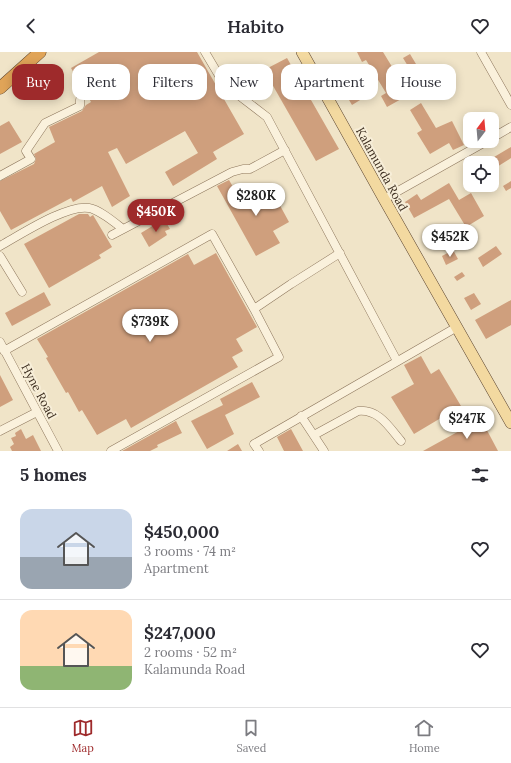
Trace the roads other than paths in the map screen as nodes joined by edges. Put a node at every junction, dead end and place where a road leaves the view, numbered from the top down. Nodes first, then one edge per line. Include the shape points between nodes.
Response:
1 (40, 52) edge
2 (205, 52) edge
3 (302, 52) edge
4 (481, 52) edge
5 (0, 88) edge
6 (80, 100) dead end
7 (511, 105) edge
8 (511, 127) edge
9 (499, 134) edge
10 (475, 148) edge
11 (285, 150) junction
12 (0, 176) edge
13 (384, 199) junction
14 (123, 229) junction
15 (112, 235) dead end
16 (0, 246) edge
17 (340, 253) junction
18 (0, 256) edge
19 (22, 292) dead end
20 (254, 309) junction
21 (457, 326) junction
22 (0, 342) edge
23 (4, 351) junction
24 (397, 361) junction
25 (37, 412) junction
26 (301, 416) junction
27 (511, 423) edge
28 (0, 431) edge
29 (314, 435) junction
30 (401, 441) dead end
31 (58, 451) edge
32 (111, 451) edge
33 (259, 451) edge
34 (324, 451) edge

1 - 5 highway
2 - 11 street via 224,84 267,117
3 - 13 main road, Kalamunda Road
4 - 7 street
6 - 12 street via 80,106 45,123 26,151 31,159
8 - 9 street
10 - 13 street
11 - 14 street via 250,169 232,172
11 - 17 street
13 - 21 main road, Kalamunda Road
14 - 15 street
14 - 16 street via 91,208 79,208 59,215
17 - 20 street
17 - 24 street
18 - 19 street
20 - 23 street via 212,234
20 - 32 street via 279,356
21 - 24 street
21 - 27 main road, Kalamunda Road
22 - 23 street, Hyne Road
23 - 25 street, Hyne Road
24 - 26 street
25 - 28 street
25 - 31 street, Hyne Road
26 - 29 street
26 - 33 street via 254,444
29 - 30 street via 358,411 365,410 381,417
29 - 34 street

